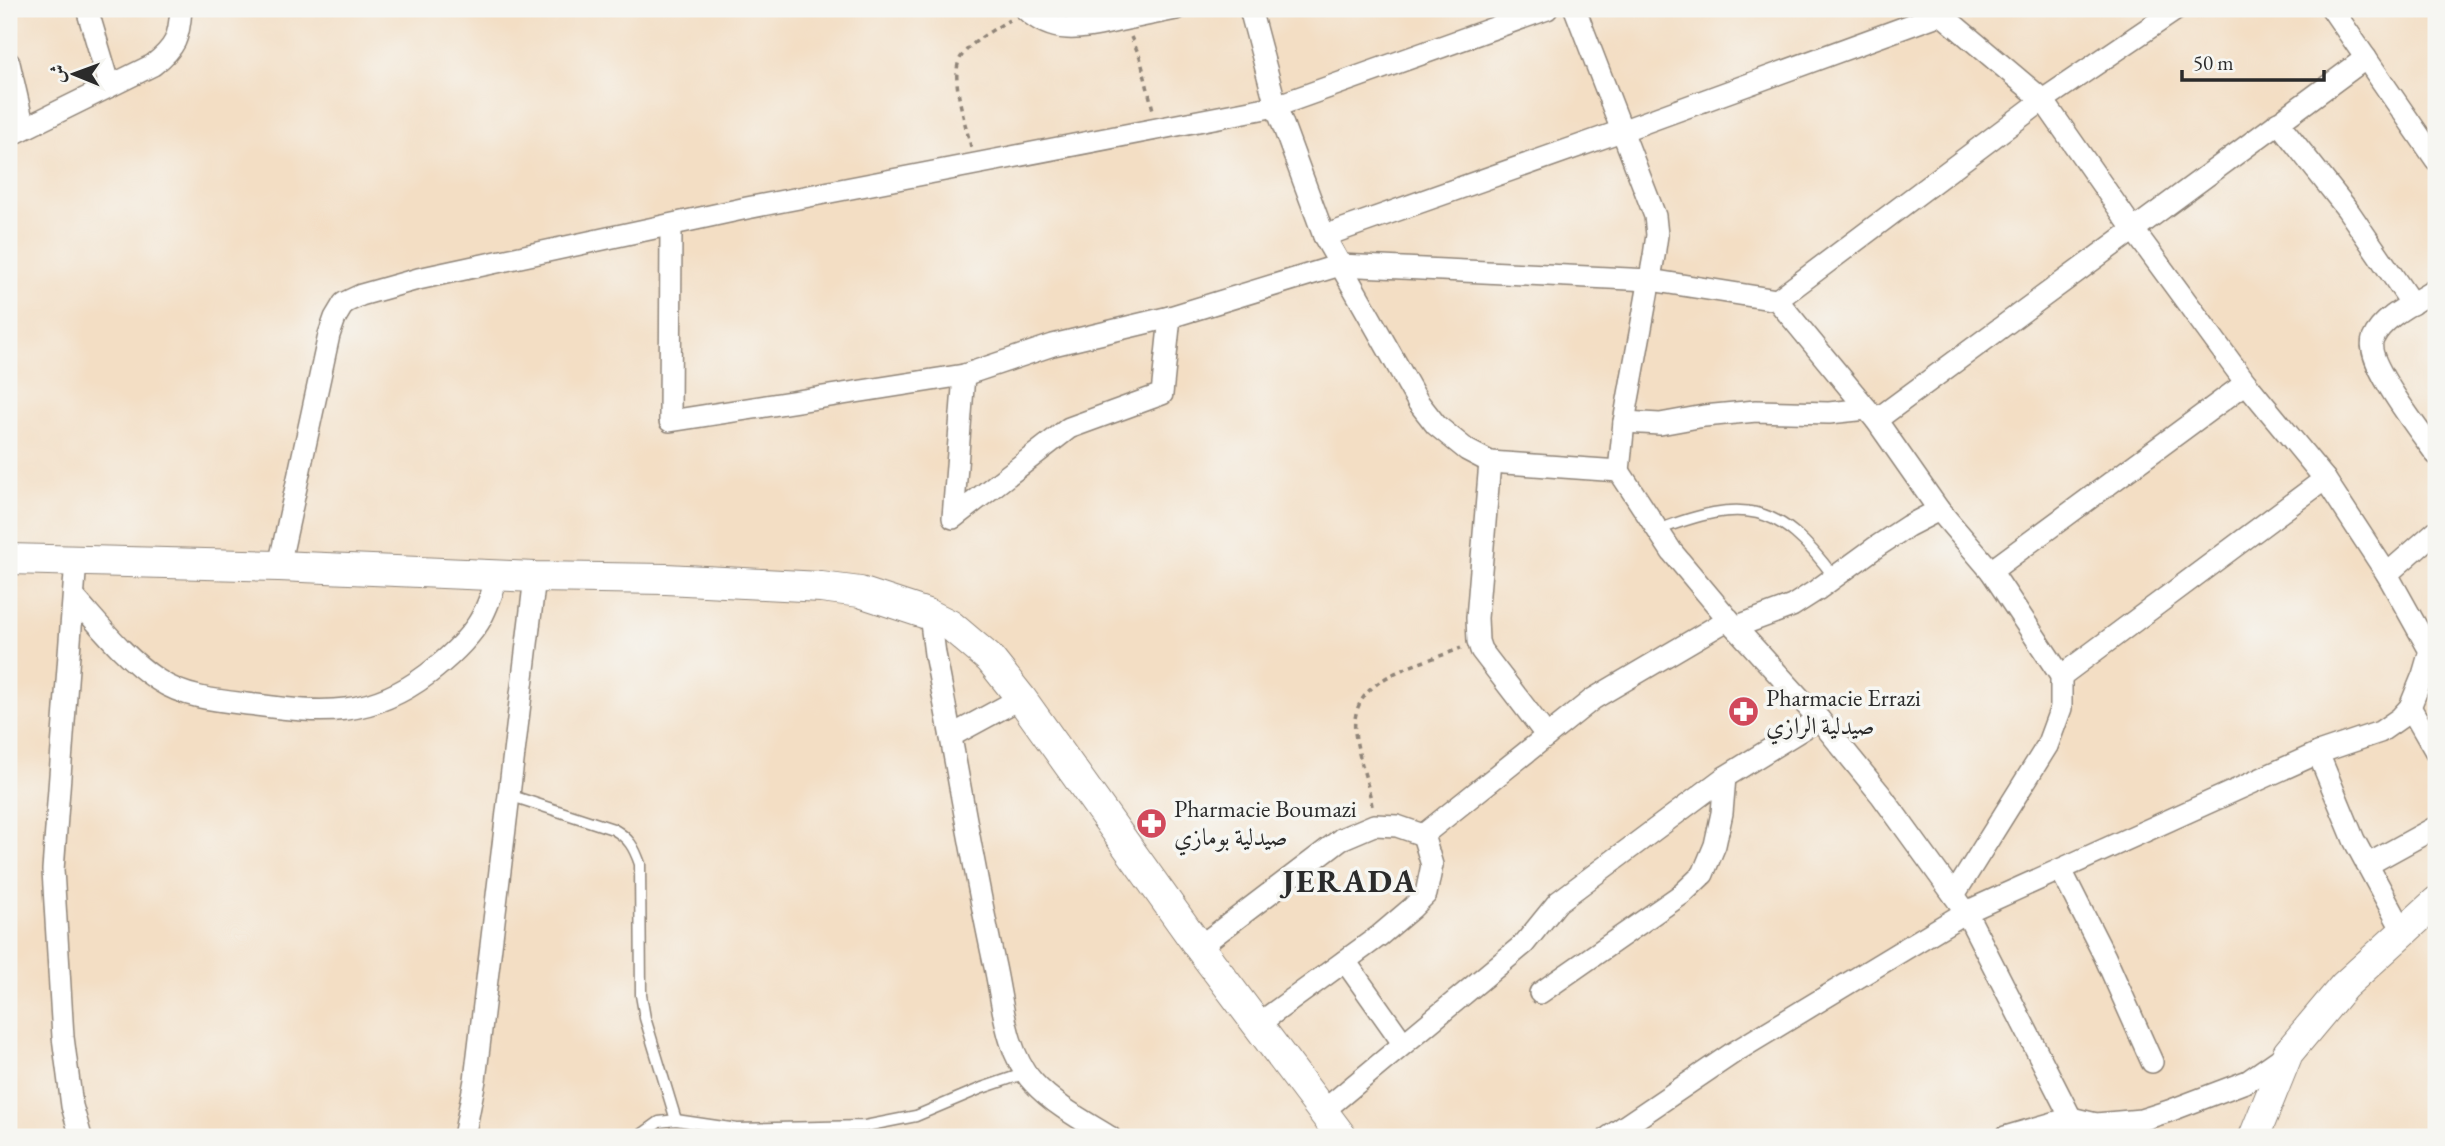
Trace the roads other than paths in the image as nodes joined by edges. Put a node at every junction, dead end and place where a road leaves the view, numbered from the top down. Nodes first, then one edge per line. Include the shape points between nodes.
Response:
1 (87, 9) edge
2 (181, 9) edge
3 (1025, 9) edge
4 (1176, 9) edge
5 (1250, 9) edge
6 (1547, 9) edge
7 (1575, 9) edge
8 (2176, 9) edge
9 (2332, 9) edge
10 (1942, 10) edge
11 (2366, 58) junction
12 (9, 63) edge
13 (110, 86) junction
14 (2043, 100) junction
15 (1276, 106) junction
16 (2278, 122) junction
17 (1623, 130) junction
18 (17, 132) edge
19 (2436, 160) edge
20 (671, 225) junction
21 (2133, 229) junction
22 (1324, 236) junction
23 (1340, 265) junction
24 (1650, 280) junction
25 (2436, 289) edge
26 (1777, 300) junction
27 (2412, 304) junction
28 (1170, 317) junction
29 (964, 375) junction
30 (2246, 383) junction
31 (1872, 415) junction
32 (1624, 422) junction
33 (2436, 454) edge
34 (1490, 462) junction
35 (1619, 471) junction
36 (2325, 479) junction
37 (1940, 510) junction
38 (1658, 530) junction
39 (2436, 531) edge
40 (9, 559) edge
41 (76, 560) junction
42 (279, 566) junction
43 (1992, 571) junction
44 (2387, 573) junction
45 (498, 576) junction
46 (535, 577) junction
47 (1834, 578) junction
48 (75, 598) junction
49 (930, 615) junction
50 (1732, 623) junction
51 (2433, 650) edge
52 (2061, 676) junction
53 (1021, 698) junction
54 (2410, 707) junction
55 (1819, 719) junction
56 (951, 736) junction
57 (1547, 736) junction
58 (2436, 752) edge
59 (2318, 753) junction
60 (1725, 777) junction
61 (509, 795) junction
62 (2436, 827) edge
63 (1423, 835) junction
64 (2367, 864) junction
65 (2061, 870) junction
66 (1960, 904) junction
67 (2435, 906) edge
68 (2403, 931) junction
69 (1199, 947) junction
70 (1345, 961) junction
71 (1540, 993) dead end
72 (1257, 1024) junction
73 (1403, 1044) junction
74 (2288, 1053) junction
75 (2152, 1062) dead end
76 (1026, 1073) junction
77 (1322, 1112) junction
78 (676, 1120) junction
79 (2075, 1128) edge
80 (81, 1137) edge
81 (464, 1137) edge
82 (638, 1137) edge
83 (1110, 1137) edge
84 (1342, 1137) edge
85 (1609, 1137) edge
86 (2005, 1137) edge
87 (2254, 1137) edge

1 - 13 street
2 - 13 street via 177,40 170,52
3 - 4 street via 1037,20 1059,28 1087,28
5 - 15 street
6 - 15 street
7 - 17 street
8 - 14 street
9 - 11 street
10 - 14 street
10 - 17 street
11 - 16 street
11 - 19 street
12 - 18 street
13 - 18 street
14 - 21 street
14 - 26 street
15 - 20 street
15 - 22 street
16 - 21 street
16 - 27 street via 2347,209
17 - 22 street
17 - 24 street via 1655,216
20 - 29 street via 670,421
20 - 42 street via 418,279 344,303 330,335
21 - 30 street
21 - 31 street
22 - 23 street
23 - 24 street
23 - 28 street
23 - 34 street via 1418,402 1450,439
24 - 26 street
24 - 32 street
25 - 27 street
26 - 31 street
27 - 33 street via 2385,323 2372,341 2371,351
28 - 29 street via 1053,345
28 - 29 street via 1162,394 1069,428 953,518
30 - 36 street
30 - 43 street
31 - 32 street via 1756,411 1660,424
31 - 37 street
32 - 35 street
34 - 35 street
34 - 57 street via 1478,641
35 - 38 street
36 - 44 street
36 - 52 street
37 - 43 street
37 - 47 street via 1908,526
38 - 47 lane via 1695,515 1751,510 1781,521 1816,553
38 - 50 street
39 - 44 street
40 - 41 main road
41 - 42 main road
41 - 48 street
42 - 45 main road
43 - 52 street
44 - 51 street
45 - 46 main road
45 - 48 street via 478,623 447,660 405,691 344,710 267,707 183,692 134,662
46 - 49 main road via 821,587 860,592
46 - 61 street
47 - 50 street via 1792,606
48 - 80 street via 53,870 63,1037
49 - 53 main road via 962,634 990,659
49 - 56 street
50 - 55 street
50 - 57 street via 1593,699
51 - 54 street
52 - 66 street via 2061,708 2047,746
53 - 56 street
53 - 69 main road
54 - 58 street
54 - 59 street via 2380,732
55 - 60 street
55 - 66 street
56 - 76 street via 1007,1024
57 - 63 street
59 - 64 street
59 - 65 street
60 - 71 street via 1723,813 1703,874 1682,894
60 - 73 street via 1558,902 1524,944
61 - 78 lane via 604,825 634,846 640,864 641,995
61 - 81 street
62 - 64 street
63 - 69 street via 1397,826 1374,825 1341,839
63 - 70 street via 1432,865 1426,894
64 - 68 street
65 - 66 street
65 - 75 street
66 - 79 street
66 - 85 street
67 - 68 main road
68 - 74 main road via 2344,986
69 - 72 main road
70 - 72 street
70 - 73 street
72 - 77 main road
73 - 77 street
74 - 79 street via 2248,1081 2169,1111 2141,1120
74 - 87 main road
76 - 78 lane via 916,1116 865,1126 737,1129
76 - 83 street via 1071,1114
77 - 84 main road
78 - 82 lane via 659,1122
79 - 86 street

